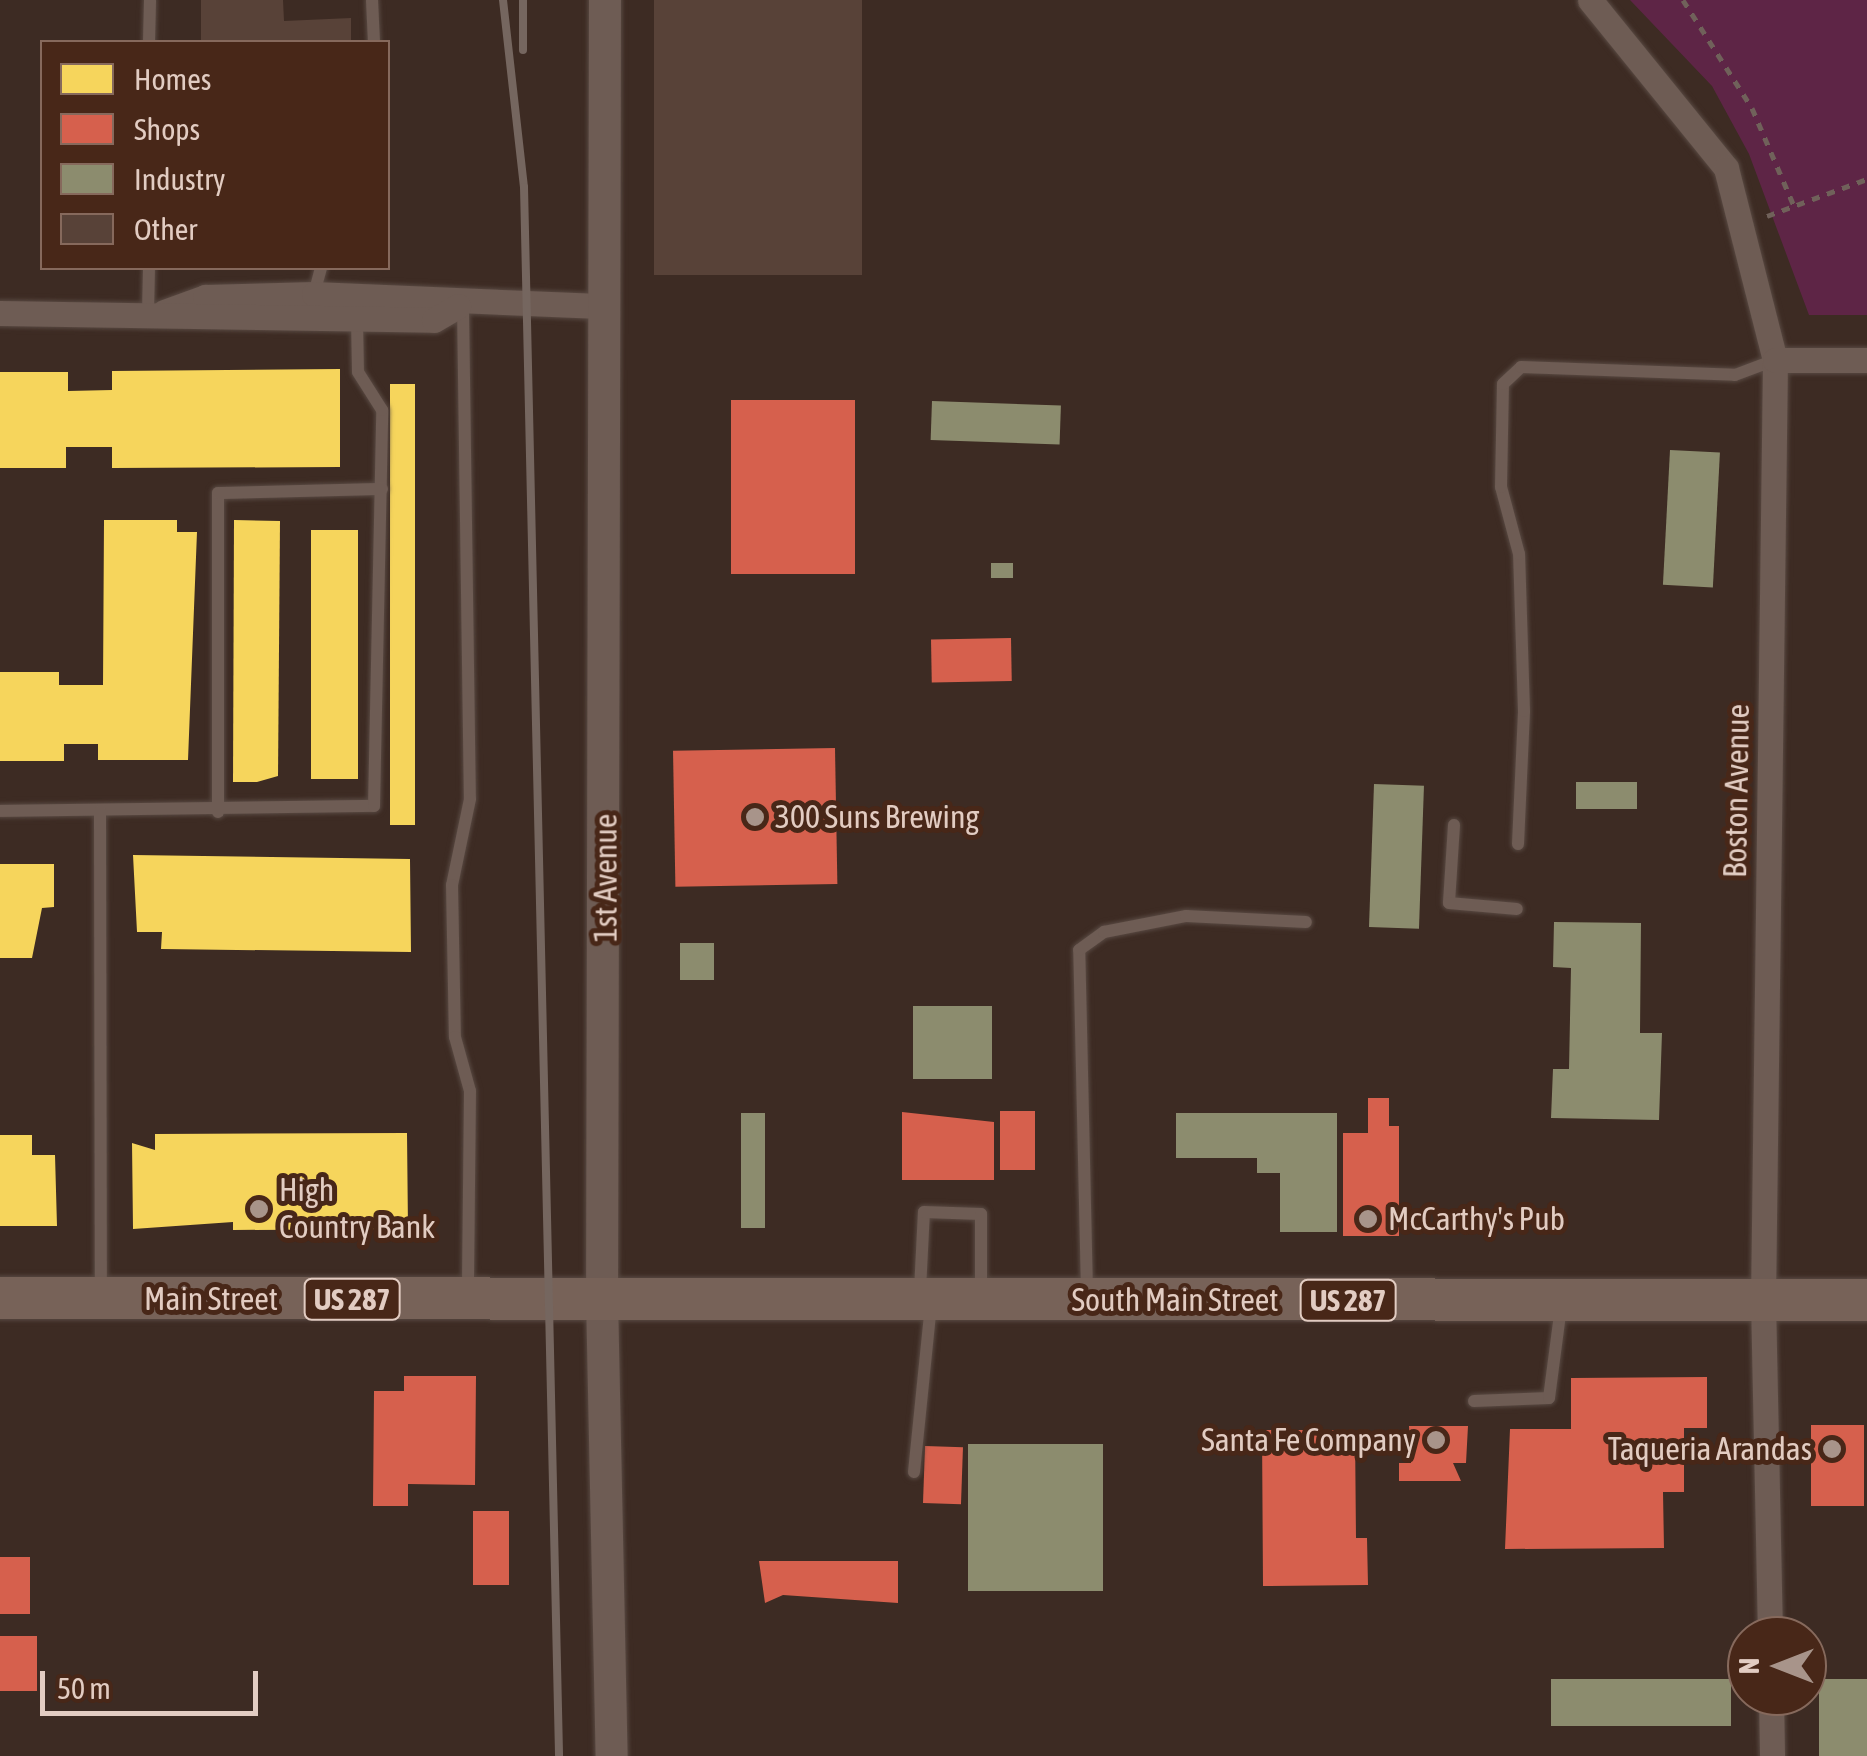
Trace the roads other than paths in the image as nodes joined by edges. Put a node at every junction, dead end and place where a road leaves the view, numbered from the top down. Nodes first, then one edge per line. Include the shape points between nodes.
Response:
1 (150, 0) edge
2 (372, 0) edge
3 (604, 0) edge
4 (1590, 0) edge
5 (150, 40) edge
6 (374, 40) edge
7 (148, 270) edge
8 (320, 270) edge
9 (314, 294) junction
10 (460, 306) junction
11 (606, 306) junction
12 (156, 312) junction
13 (0, 313) edge
14 (358, 320) junction
15 (1775, 360) junction
16 (1867, 360) edge
17 (382, 489) junction
18 (100, 810) junction
19 (0, 811) edge
20 (218, 812) junction
21 (1454, 825) dead end
22 (1518, 844) dead end
23 (1516, 908) dead end
24 (1306, 922) dead end
25 (602, 1297) junction
26 (0, 1298) edge
27 (101, 1298) junction
28 (925, 1298) junction
29 (468, 1299) junction
30 (981, 1299) junction
31 (1087, 1300) junction
32 (1562, 1300) junction
33 (1764, 1300) junction
34 (1867, 1300) edge
35 (1474, 1401) dead end
36 (914, 1472) dead end
37 (1770, 1616) edge
38 (1771, 1716) edge
39 (612, 1756) edge
40 (1772, 1756) edge

1 - 5 lane
2 - 6 lane
3 - 11 street, 1st Avenue
4 - 15 street, Boston Avenue via 1726,168
7 - 12 lane
8 - 9 lane
9 - 10 street via 434,294
9 - 12 street via 205,296
10 - 11 street
10 - 14 street via 434,320
10 - 29 lane via 470,799 452,885 455,1037 470,1091
11 - 25 street, 1st Avenue
12 - 13 street
12 - 14 street via 204,322
14 - 17 lane via 358,372 382,410
15 - 16 street
15 - 22 lane via 1735,375 1522,367 1503,384 1500,487 1518,554 1523,691
15 - 33 street, Boston Avenue
17 - 20 lane via 374,806
17 - 20 lane via 218,493
18 - 19 lane
18 - 20 lane
18 - 27 lane
21 - 23 lane via 1449,902
24 - 31 lane via 1186,916 1104,932 1078,950
25 - 28 highway, South Main Street / US 287
25 - 29 highway, Main Street / US 287
25 - 39 street, 1st Avenue
26 - 27 highway, Main Street / US 287
27 - 29 highway, Main Street / US 287
28 - 30 highway, South Main Street / US 287
28 - 30 lane via 924,1212 981,1214
28 - 36 lane
30 - 31 highway, South Main Street / US 287
31 - 32 highway, South Main Street / US 287
32 - 33 highway, South Main Street / US 287
32 - 35 lane via 1549,1398
33 - 34 highway, South Main Street / US 287
33 - 37 street, Boston Avenue
38 - 40 street

